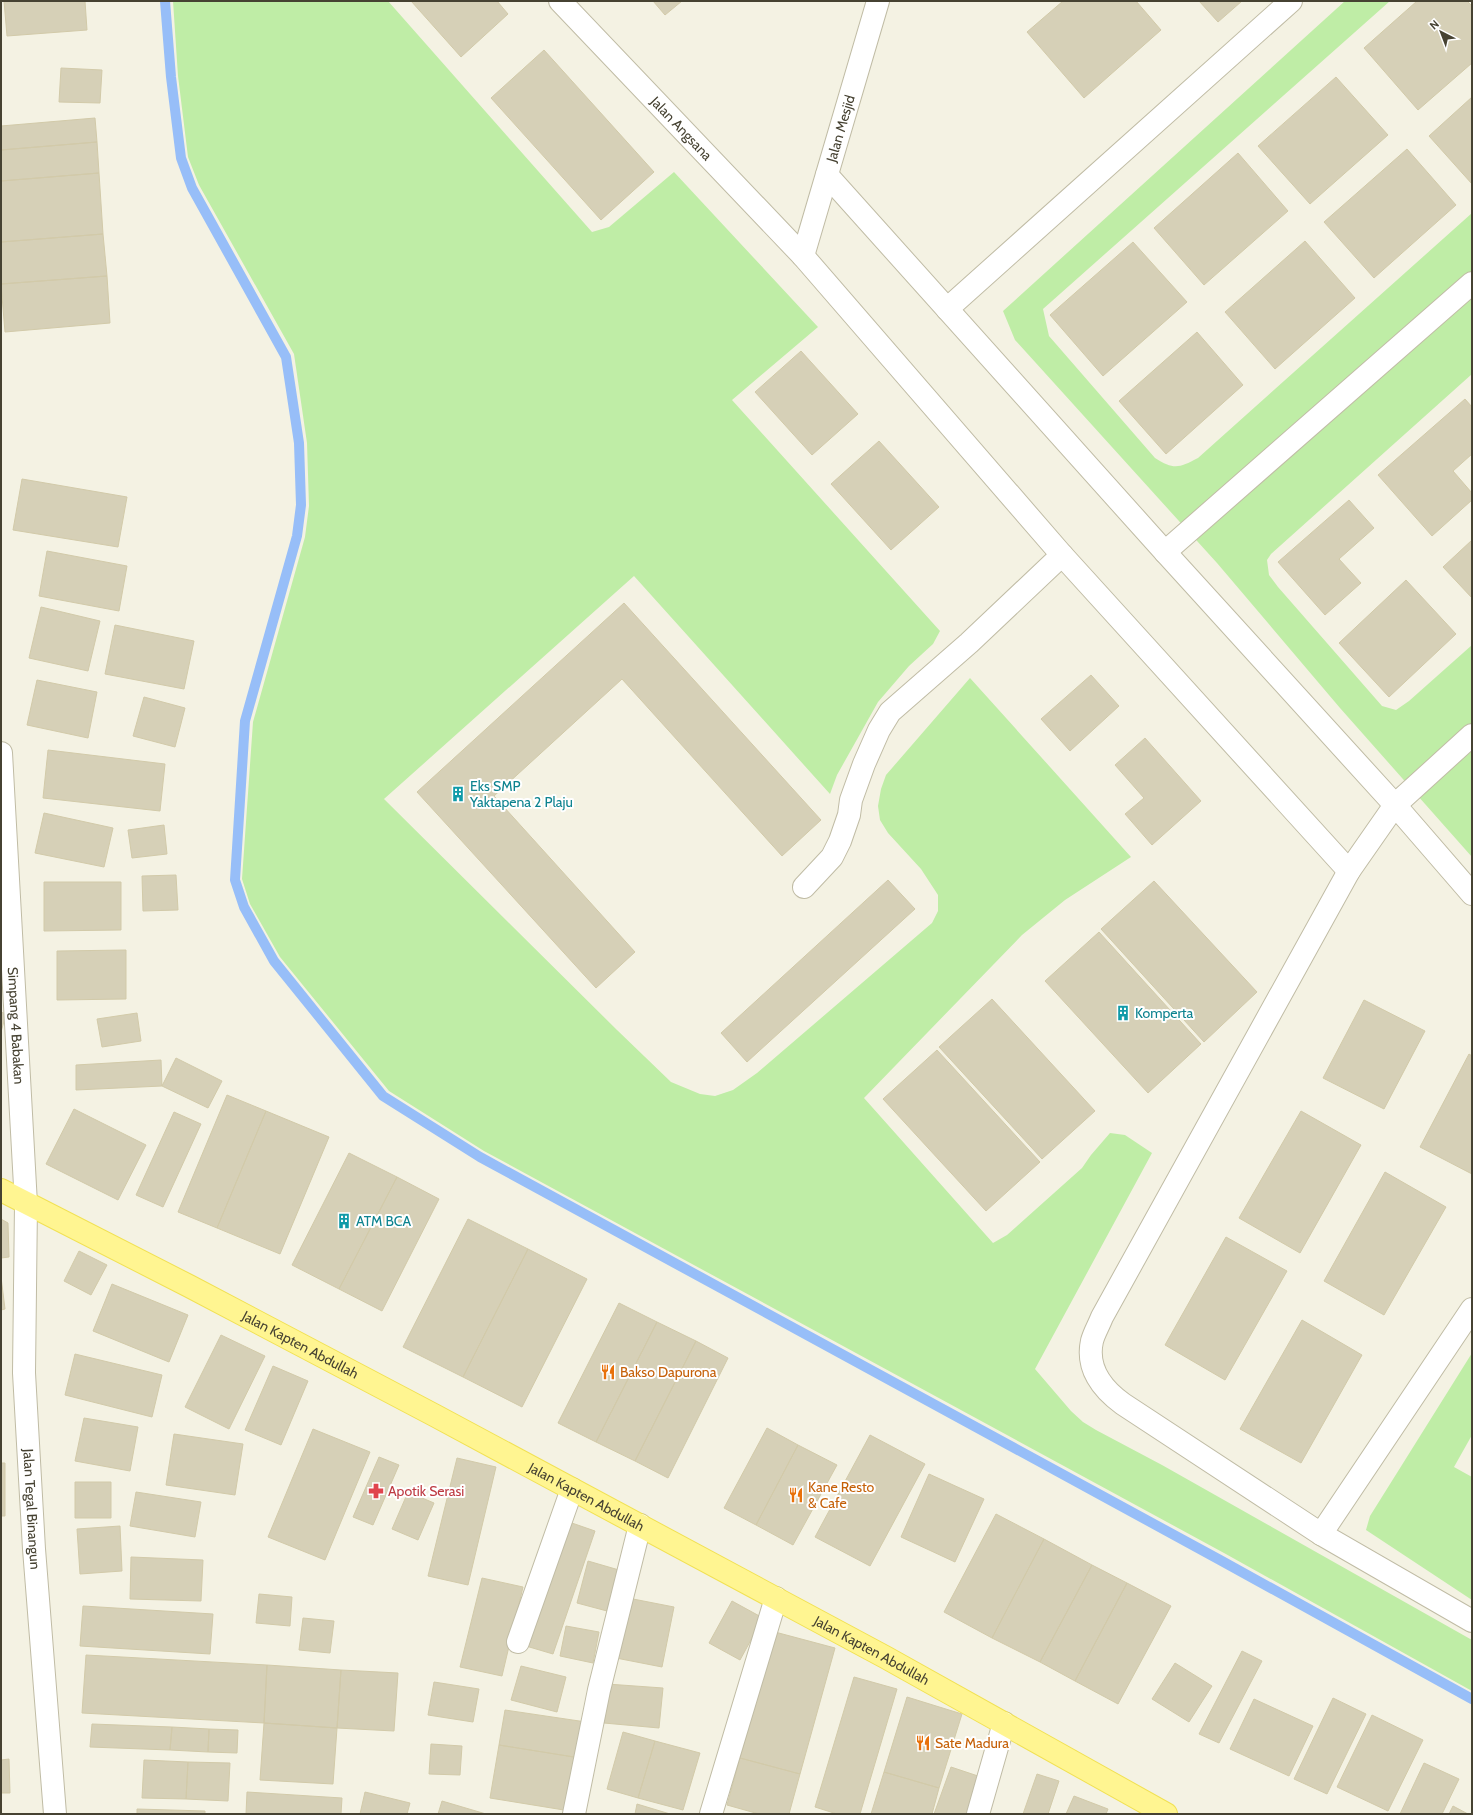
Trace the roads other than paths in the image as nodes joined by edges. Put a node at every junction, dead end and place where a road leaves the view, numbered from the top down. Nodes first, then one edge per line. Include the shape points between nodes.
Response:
1 (560, 1) edge
2 (878, 1) edge
3 (1291, 1) edge
4 (826, 175) junction
5 (803, 256) junction
6 (1472, 283) edge
7 (947, 309) junction
8 (1165, 552) junction
9 (1062, 555) junction
10 (1472, 736) edge
11 (1, 752) edge
12 (1395, 805) junction
13 (1349, 871) junction
14 (804, 887) dead end
15 (1472, 894) edge
16 (1, 1190) edge
17 (26, 1204) junction
18 (1472, 1309) edge
19 (572, 1489) junction
20 (640, 1526) junction
21 (1321, 1534) junction
22 (776, 1598) junction
23 (1472, 1621) edge
24 (518, 1642) dead end
25 (1004, 1724) junction
26 (1160, 1812) edge
27 (55, 1814) edge
28 (574, 1814) edge
29 (711, 1814) edge
30 (978, 1814) edge

1 - 5 street, Jalan Angsana
2 - 4 street, Jalan Mesjid
3 - 7 street
4 - 5 street, Jalan Mesjid
4 - 7 street
5 - 9 street, Jalan Angsana
6 - 8 street
7 - 8 street
8 - 12 street
9 - 13 street, Jalan Angsana
9 - 14 street via 970,643 890,712 864,764 840,841 832,857
10 - 12 street
11 - 17 street, Simpang 4 Babakan
12 - 13 street
12 - 15 street
13 - 21 street via 1102,1317 1092,1340 1091,1350 1095,1374 1111,1396
16 - 17 main road, Jalan Kapten Abdullah
17 - 19 main road, Jalan Kapten Abdullah via 190,1286
17 - 27 street, Jalan Tegal Binangun via 24,1374 34,1549
18 - 21 street
19 - 20 main road, Jalan Kapten Abdullah
19 - 24 street
20 - 22 main road, Jalan Kapten Abdullah
20 - 28 street via 599,1690
21 - 23 street
22 - 25 main road, Jalan Kapten Abdullah
22 - 29 street
25 - 26 main road, Jalan Kapten Abdullah
25 - 30 street

